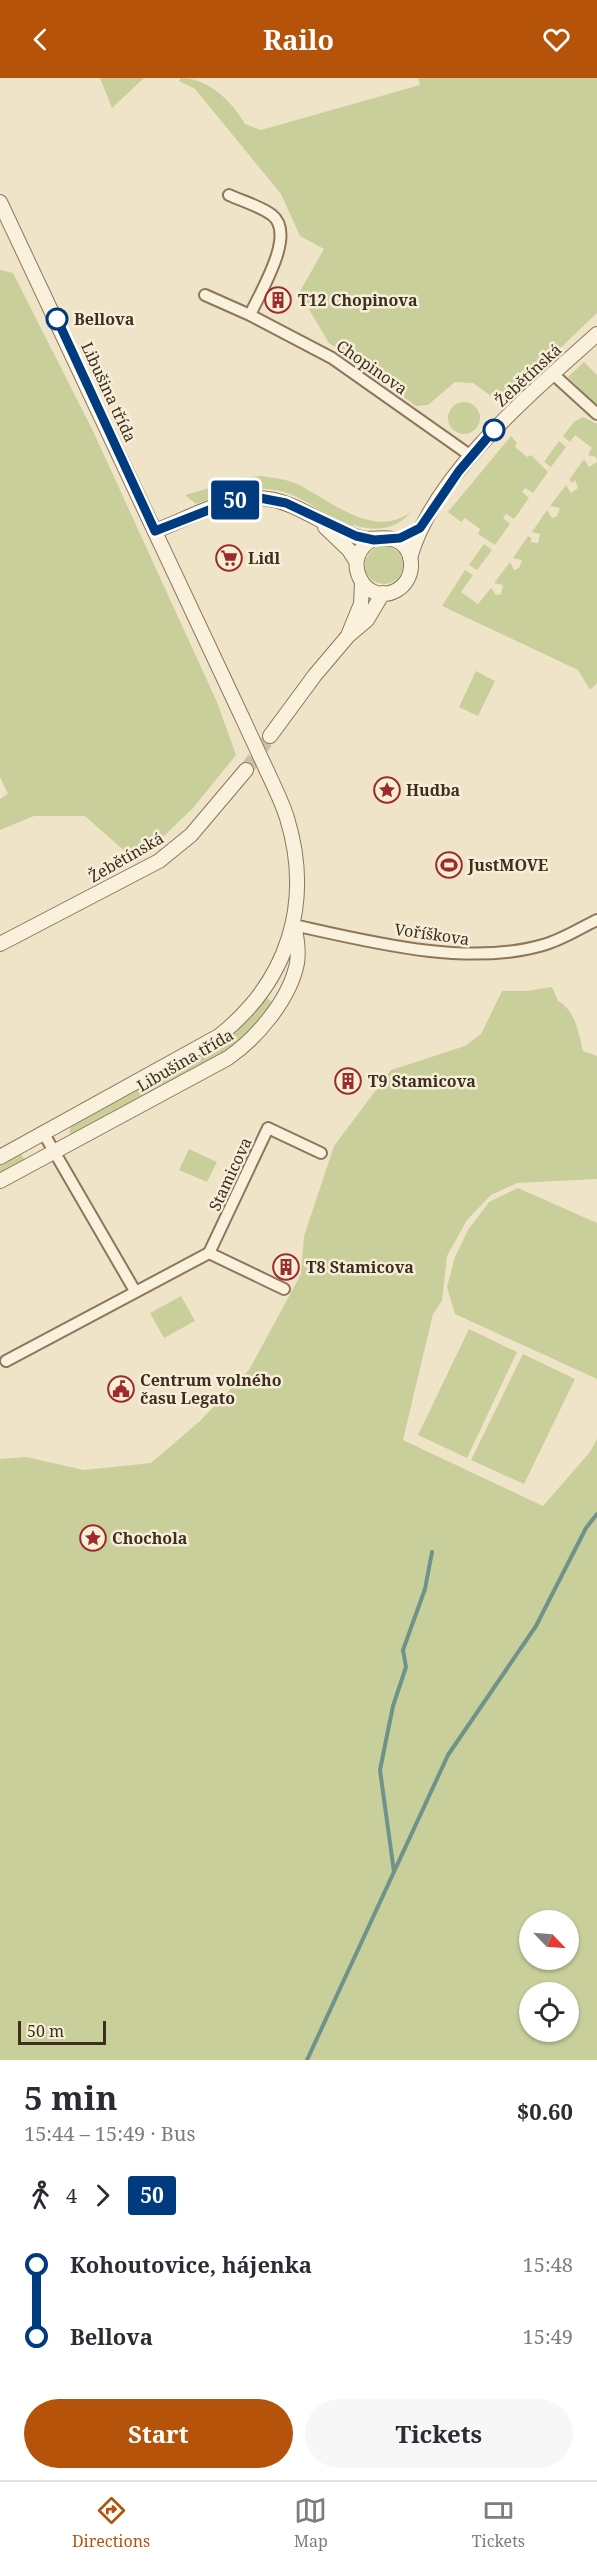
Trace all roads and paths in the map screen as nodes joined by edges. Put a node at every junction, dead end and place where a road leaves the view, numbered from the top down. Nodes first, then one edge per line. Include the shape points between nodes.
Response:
1 (229, 195) dead end
2 (0, 202) edge
3 (206, 295) dead end
4 (250, 315) junction
5 (597, 334) edge
6 (553, 374) junction
7 (597, 414) edge
8 (471, 456) junction
9 (319, 521) junction
10 (420, 528) junction
11 (155, 531) junction
12 (374, 540) junction
13 (395, 540) junction
14 (410, 558) junction
15 (356, 561) junction
16 (362, 583) junction
17 (383, 593) junction
18 (348, 636) junction
19 (270, 736) tunnel mouth
20 (246, 770) tunnel mouth
21 (597, 920) edge
22 (294, 926) junction
23 (0, 944) edge
24 (44, 1134) junction
25 (55, 1152) junction
26 (321, 1153) dead end
27 (0, 1156) edge
28 (0, 1181) edge
29 (209, 1253) junction
30 (284, 1289) dead end
31 (135, 1291) junction
32 (6, 1361) dead end

1 - 4 street via 273,216 282,228 282,245
2 - 11 street, Libušina třída
3 - 4 street, Chopinova
4 - 8 street, Chopinova via 332,357
5 - 6 street, Žebětínská
6 - 7 street
6 - 8 street, Žebětínská
8 - 10 street, Žebětínská
9 - 11 street via 286,503 249,498 231,501
9 - 12 street
9 - 15 street
10 - 13 street, Žebětínská
10 - 14 street, Žebětínská
11 - 22 street, Libušina třída, bridge via 286,815 297,882
12 - 13 street
12 - 15 street via 361,549
13 - 14 street via 404,546
14 - 17 street via 411,572 406,582 398,590
15 - 16 street
16 - 17 street
16 - 18 street via 361,604
17 - 18 street via 367,620
18 - 19 street
20 - 23 street, Žebětínská via 191,835 159,861
21 - 22 street, Voříškova via 545,945 498,955 459,955
22 - 24 street, Libušina třída via 266,986 240,1019 212,1040
22 - 25 street, Libušina třída via 297,965 273,1014 243,1048
24 - 25 street
24 - 27 street, Libušina třída
25 - 28 street, Libušina třída
25 - 31 street
26 - 29 street, Stamicova via 268,1128
29 - 30 street
29 - 31 street
31 - 32 street

